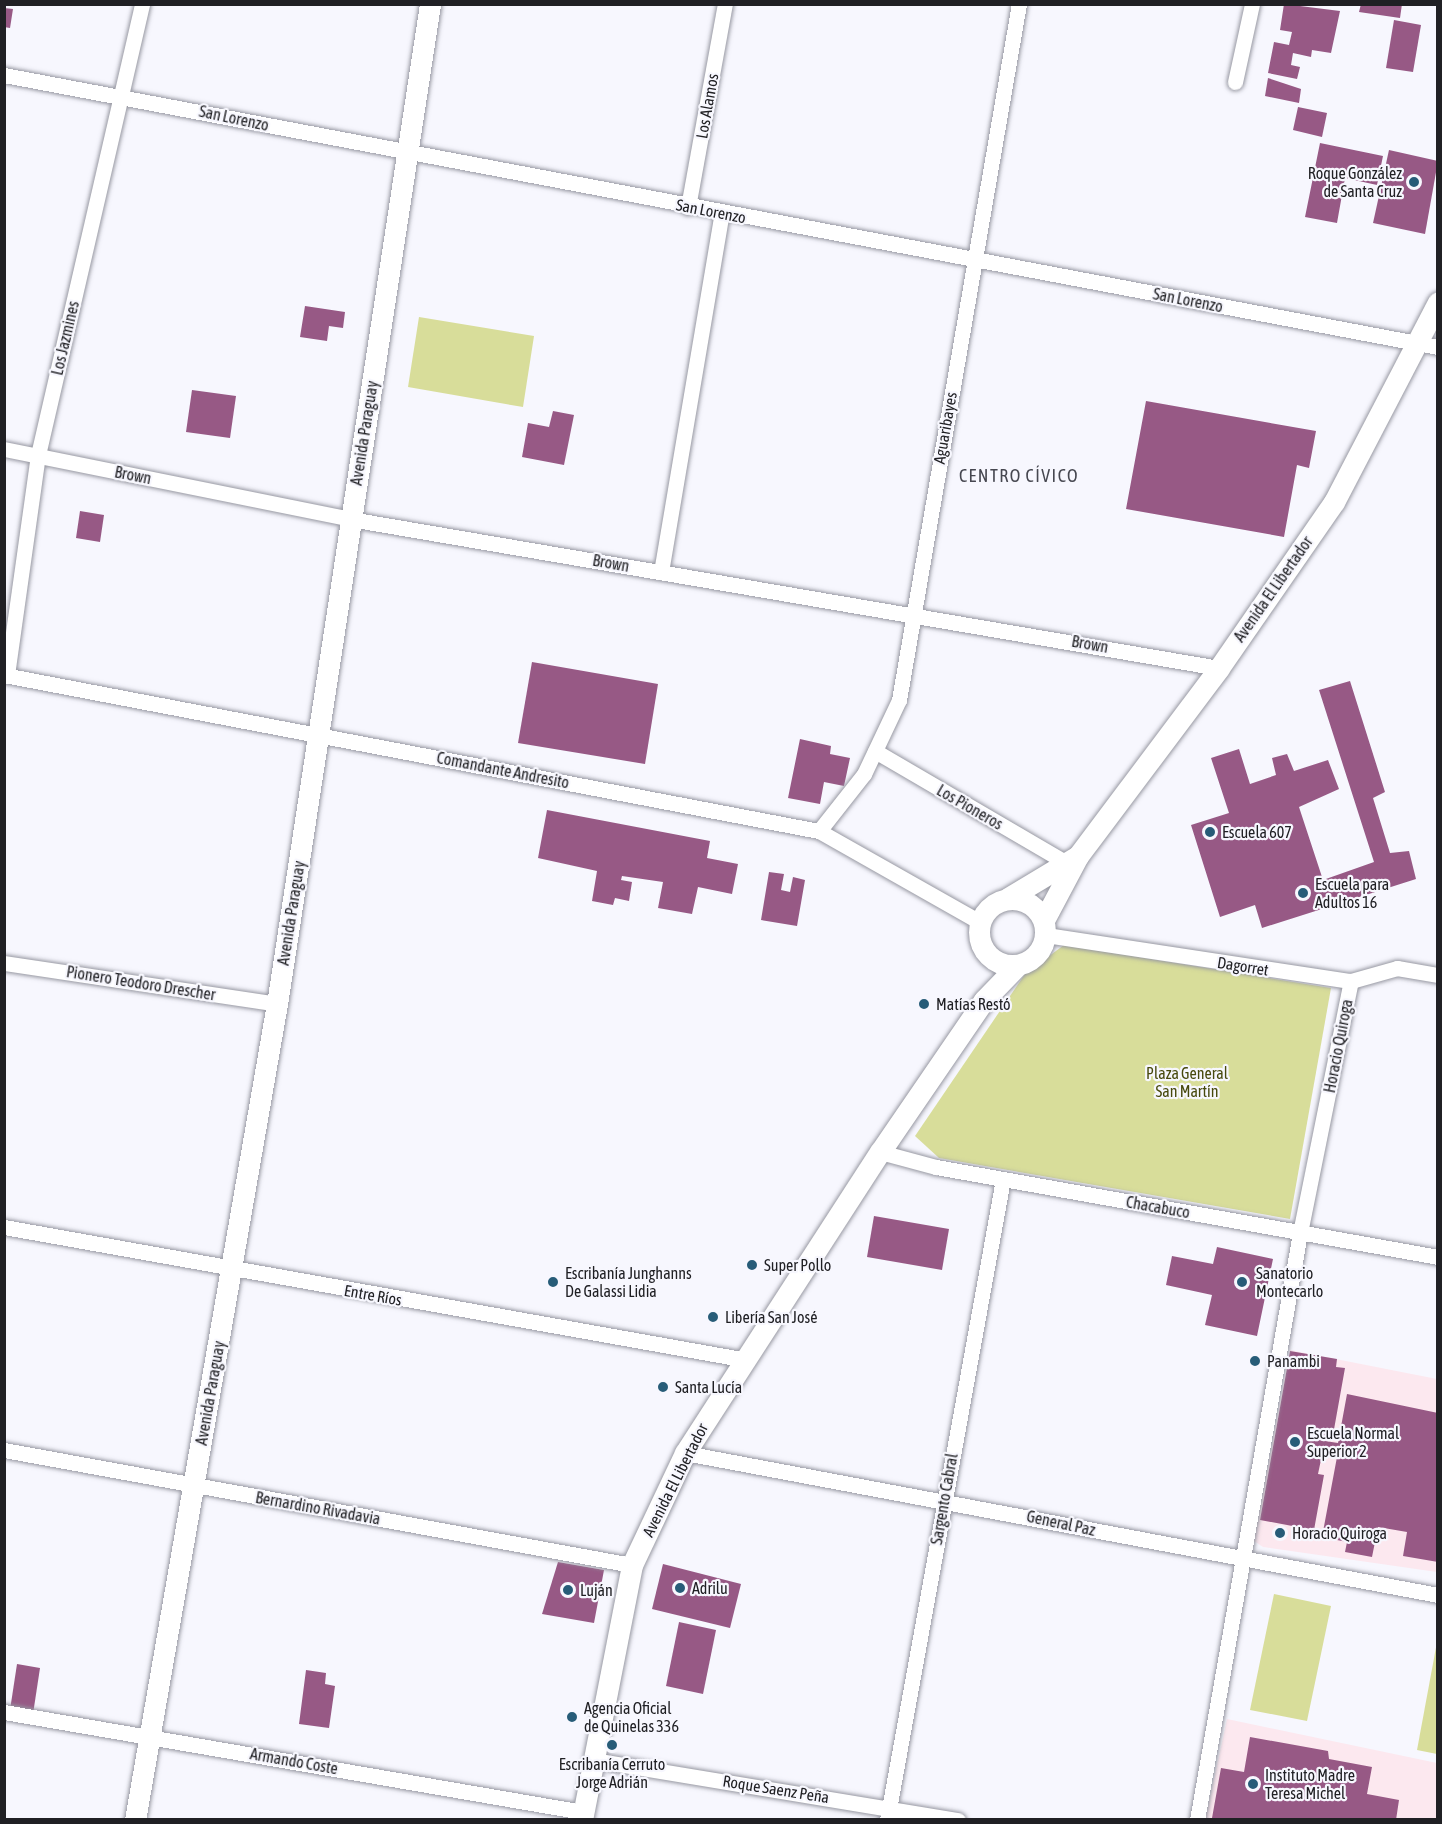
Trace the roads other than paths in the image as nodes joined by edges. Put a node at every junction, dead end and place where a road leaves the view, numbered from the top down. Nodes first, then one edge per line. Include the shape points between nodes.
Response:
1 (142, 4) edge
2 (430, 4) edge
3 (725, 4) edge
4 (1019, 4) edge
5 (1252, 4) edge
6 (4, 75) edge
7 (1235, 82) dead end
8 (120, 94) junction
9 (406, 153) junction
10 (688, 207) junction
11 (722, 213) junction
12 (974, 260) junction
13 (1437, 302) edge
14 (1427, 345) edge
15 (4, 449) edge
16 (38, 455) junction
17 (350, 519) junction
18 (662, 572) junction
19 (913, 612) junction
20 (1219, 668) junction
21 (6, 675) edge
22 (319, 735) junction
23 (874, 751) junction
24 (819, 831) junction
25 (1072, 859) junction
26 (1008, 898) junction
27 (980, 922) junction
28 (1045, 928) junction
29 (989, 956) junction
30 (4, 963) edge
31 (1017, 966) junction
32 (1437, 975) edge
33 (1351, 981) junction
34 (984, 1000) junction
35 (277, 1004) junction
36 (880, 1152) junction
37 (1003, 1179) junction
38 (4, 1227) edge
39 (1300, 1233) junction
40 (1437, 1257) edge
41 (231, 1270) junction
42 (741, 1359) junction
43 (4, 1450) edge
44 (685, 1453) junction
45 (194, 1485) junction
46 (944, 1499) junction
47 (1242, 1560) junction
48 (632, 1565) junction
49 (1437, 1595) edge
50 (4, 1712) edge
51 (152, 1736) junction
52 (594, 1760) junction
53 (888, 1813) edge
54 (583, 1816) edge
55 (135, 1820) edge
56 (958, 1820) edge
57 (1197, 1820) edge

1 - 8 street, Los Jazmines
2 - 9 main road, Avenida Paraguay
3 - 10 street, Los Alamos
4 - 12 street, Aguaribayes
5 - 7 street
6 - 8 street, San Lorenzo
8 - 9 street, San Lorenzo
8 - 16 street, Los Jazmines
9 - 10 street, San Lorenzo
9 - 17 main road, Avenida Paraguay
10 - 11 street, San Lorenzo
11 - 12 street, San Lorenzo
11 - 18 street
12 - 14 street, San Lorenzo
12 - 19 street, Aguaribayes
13 - 14 main road, Avenida El Libertador
14 - 20 main road, Avenida El Libertador via 1334,502
15 - 16 street, Brown
16 - 17 street, Brown
16 - 21 street, Los Jazmines
17 - 18 street, Brown
17 - 22 main road, Avenida Paraguay
18 - 19 street, Brown
19 - 20 street, Brown
19 - 23 street, Aguaribayes via 899,700
20 - 25 main road, Avenida El Libertador
21 - 22 street, Comandante Andresito
22 - 24 street, Comandante Andresito
22 - 35 main road, Avenida Paraguay
23 - 24 street, Aguaribayes via 864,774
23 - 25 street, Los Pioneros
24 - 27 street, Comandante Andresito
25 - 26 main road, Avenida El Libertador
25 - 28 main road, Avenida El Libertador
26 - 27 main road via 994,903
26 - 28 main road via 1030,904
27 - 29 main road via 981,944
28 - 31 main road via 1031,961
28 - 33 street, Dagorret
29 - 31 main road
29 - 34 main road, Avenida El Libertador
30 - 35 street, Pionero Teodoro Drescher
31 - 34 main road, Avenida El Libertador
32 - 33 street, Dagorret via 1396,968
33 - 39 street, Horacio Quiroga
34 - 36 main road, Avenida El Libertador
35 - 41 main road, Avenida Paraguay
36 - 37 street, Chacabuco
36 - 42 main road, Avenida El Libertador
37 - 39 street, Chacabuco
37 - 46 street, Sargento Cabral
38 - 41 street, Entre Ríos
39 - 40 street, Chacabuco
39 - 47 street, Horacio Quiroga
41 - 42 street, Entre Ríos
41 - 45 main road, Avenida Paraguay
42 - 44 main road, Avenida El Libertador
43 - 45 street, Bernardino Rivadavia
44 - 46 street, General Paz
44 - 48 main road, Avenida El Libertador
45 - 48 street, Bernardino Rivadavia
45 - 51 main road, Avenida Paraguay
46 - 47 street, General Paz
46 - 53 street, Sargento Cabral
47 - 49 street, General Paz
47 - 57 street, Horacio Quiroga
48 - 52 main road, Avenida El Libertador
50 - 51 street, Armando Coste
51 - 54 street, Armando Coste
51 - 55 main road, Avenida Paraguay
52 - 53 street, Roque Saenz Peña
52 - 54 main road, Avenida El Libertador
53 - 56 street, Roque Saenz Peña

